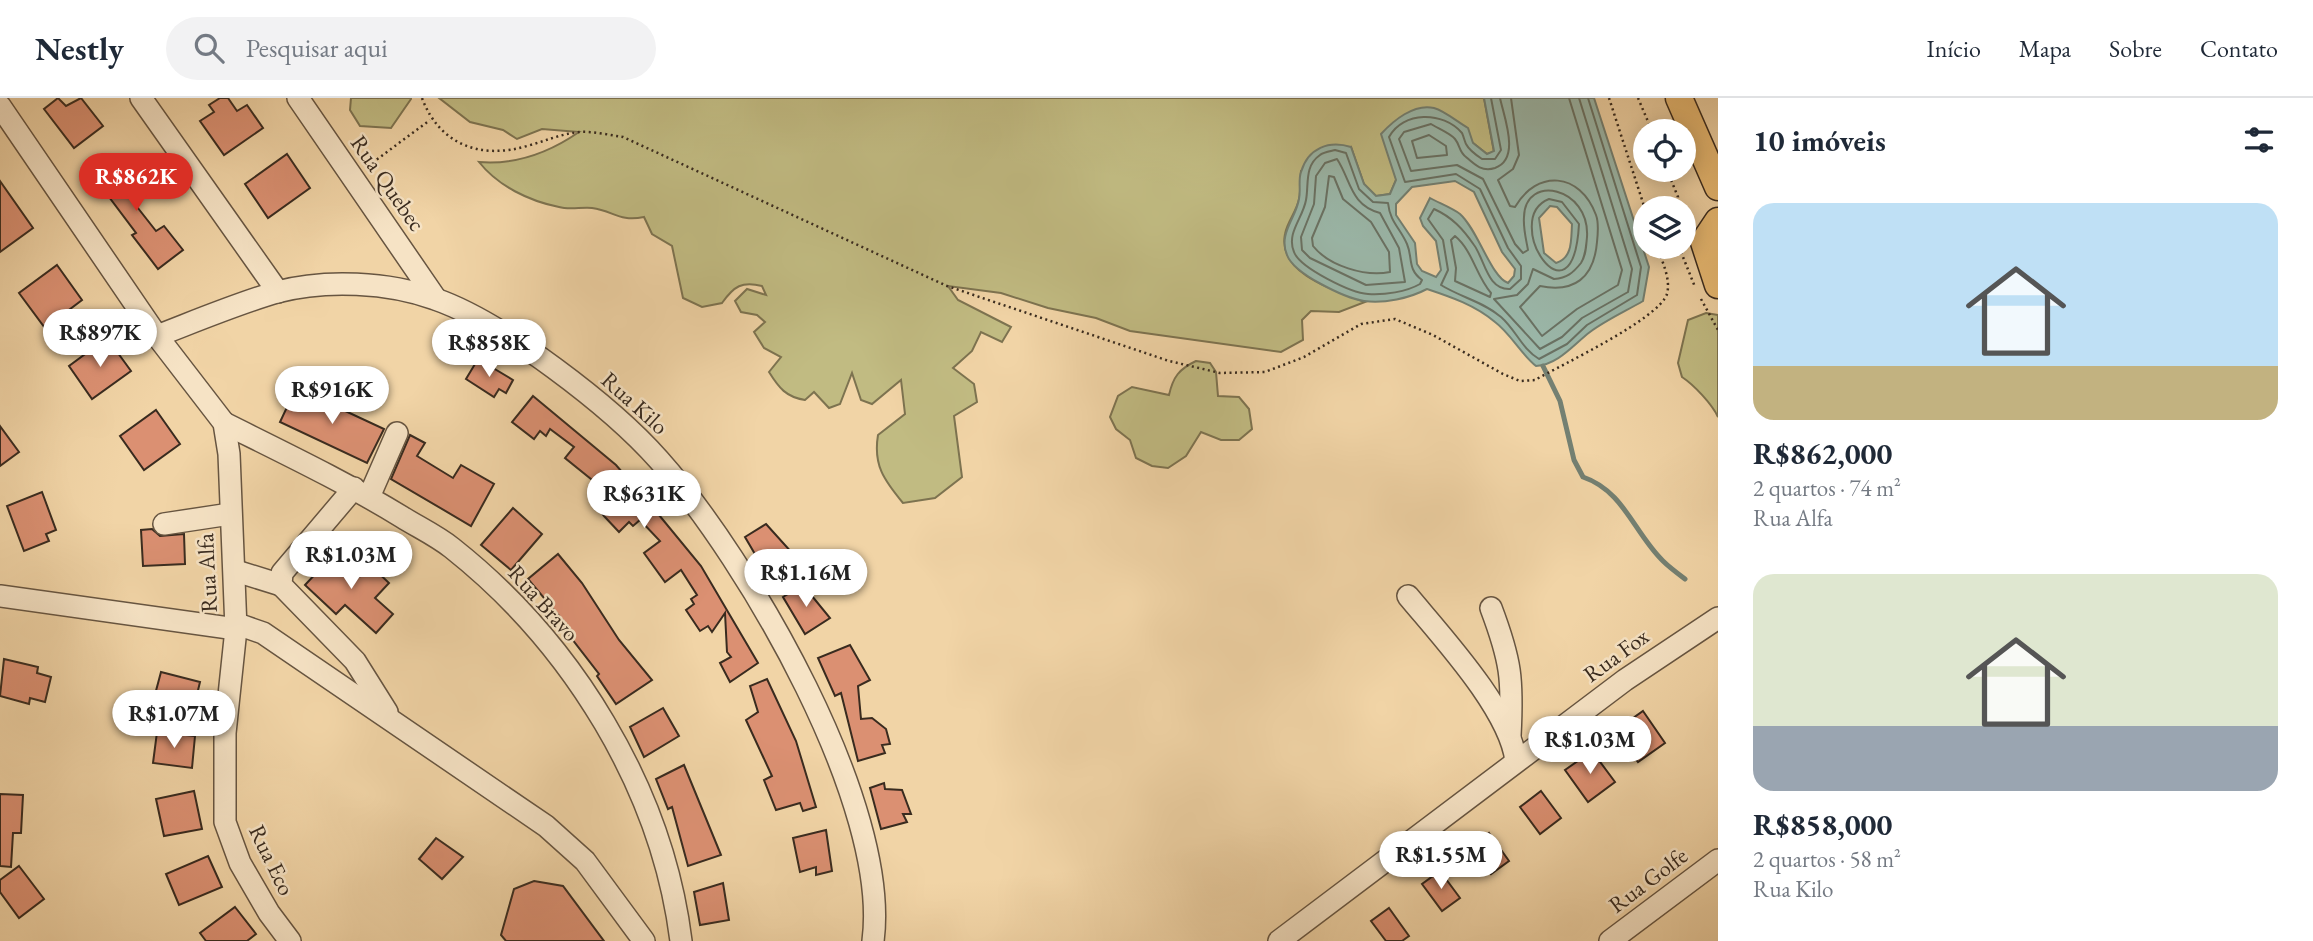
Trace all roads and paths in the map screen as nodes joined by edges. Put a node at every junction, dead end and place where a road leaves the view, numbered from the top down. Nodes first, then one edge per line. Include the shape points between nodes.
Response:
1 (141, 98) edge
2 (298, 98) edge
3 (422, 98) edge
4 (1609, 98) edge
5 (1638, 98) edge
6 (1679, 98) edge
7 (0, 106) edge
8 (1647, 119) edge
9 (430, 120) junction
10 (352, 177) junction
11 (1718, 187) edge
12 (1641, 196) edge
13 (1718, 221) edge
14 (1661, 259) edge
15 (1718, 285) edge
16 (278, 292) junction
17 (436, 299) junction
18 (157, 335) junction
19 (224, 424) junction
20 (397, 433) dead end
21 (361, 493) junction
22 (230, 514) junction
23 (164, 524) dead end
24 (236, 571) junction
25 (281, 585) junction
26 (0, 596) edge
27 (1408, 596) dead end
28 (1491, 608) dead end
29 (1718, 618) edge
30 (236, 629) junction
31 (390, 717) junction
32 (1510, 736) junction
33 (1516, 761) junction
34 (1718, 860) edge
35 (290, 941) edge
36 (644, 941) edge
37 (681, 941) edge
38 (873, 941) edge
39 (1279, 941) edge
40 (1610, 941) edge

1 - 16 street
2 - 10 street, Rua Quebec
3 - 9 path
4 - 12 path
5 - 8 path
6 - 11 main road
7 - 18 street, Rua Alfa
9 - 10 path
9 - 14 path via 469,147 498,152 581,132 623,136 947,286 1169,361 1220,373 1265,372 1304,357 1361,324 1395,319 1503,374 1520,381 1535,380 1641,321 1664,301 1668,280
10 - 17 street, Rua Quebec
13 - 15 main road via 1704,242
16 - 17 street, Rua Kilo via 357,285
16 - 18 street, Rua Kilo
17 - 38 street, Rua Kilo via 523,348 613,416 658,458 699,510 738,568 818,711 854,808 872,876
18 - 19 street, Rua Alfa
19 - 21 street, Rua Bravo
19 - 22 street, Rua Alfa
20 - 21 street
21 - 25 street via 282,573
21 - 37 street, Rua Bravo via 450,546 496,586 579,682 626,765 662,850
22 - 23 street
22 - 24 street, Rua Alfa
24 - 25 street
24 - 30 street, Rua Alfa
25 - 31 street via 355,661
26 - 30 street
27 - 32 street via 1474,679
28 - 32 street via 1509,656
29 - 33 street, Rua Fox
30 - 31 street, Rua Alfa via 243,626 263,633
30 - 35 street, Rua Eco via 222,781 225,822 240,863
31 - 36 street, Rua Alfa via 566,843 586,861
32 - 33 street
33 - 39 street, Rua Fox
34 - 40 street, Rua Golfe

